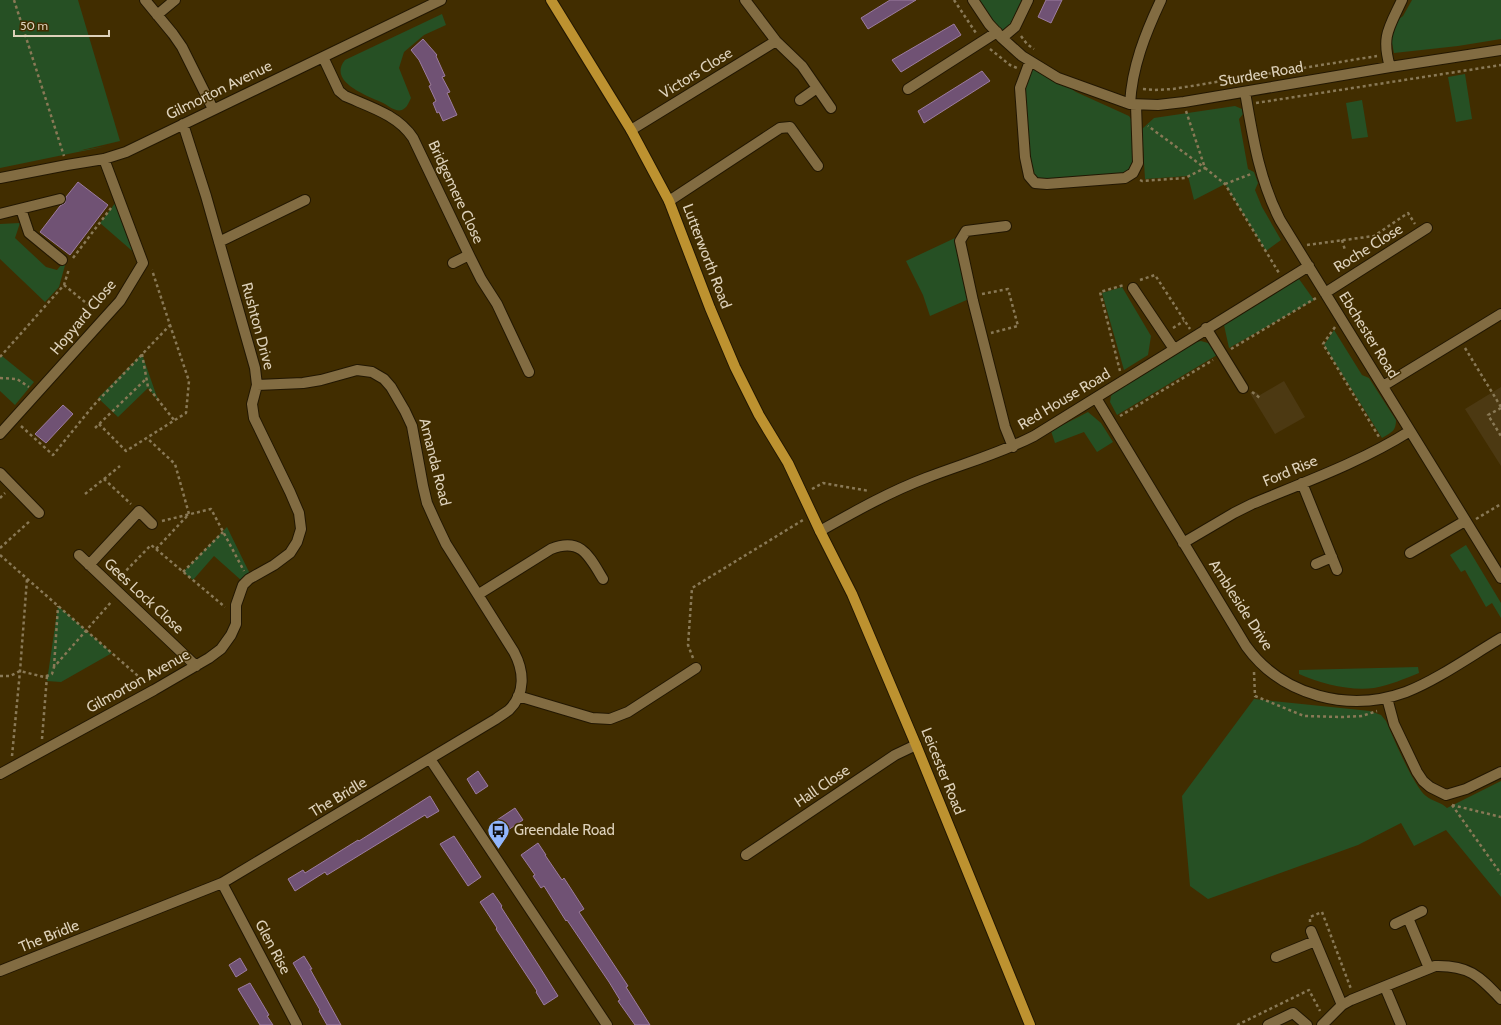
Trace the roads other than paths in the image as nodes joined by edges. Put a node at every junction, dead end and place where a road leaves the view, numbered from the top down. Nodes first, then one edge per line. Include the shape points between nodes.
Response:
1 (145, 0) edge
2 (176, 0) edge
3 (441, 0) edge
4 (551, 0) edge
5 (745, 0) edge
6 (973, 0) edge
7 (1028, 0) edge
8 (1161, 0) edge
9 (1402, 0) edge
10 (157, 15) junction
11 (999, 35) junction
12 (776, 41) junction
13 (1501, 50) edge
14 (323, 57) junction
15 (1030, 61) junction
16 (1390, 67) junction
17 (817, 88) junction
18 (908, 89) dead end
19 (1246, 92) junction
20 (800, 100) dead end
21 (1133, 104) junction
22 (831, 108) dead end
23 (213, 109) junction
24 (183, 124) junction
25 (631, 130) junction
26 (104, 159) junction
27 (818, 166) dead end
28 (0, 178) edge
29 (60, 200) dead end
30 (305, 200) dead end
31 (669, 201) junction
32 (21, 209) junction
33 (0, 214) edge
34 (1006, 226) dead end
35 (1423, 230) road end
36 (219, 242) junction
37 (469, 255) junction
38 (68, 261) road end
39 (453, 263) dead end
40 (1309, 266) junction
41 (1133, 288) dead end
42 (1325, 293) junction
43 (1501, 314) edge
44 (1206, 328) junction
45 (1174, 349) junction
46 (529, 372) dead end
47 (257, 385) junction
48 (1383, 386) junction
49 (1243, 388) dead end
50 (1096, 398) junction
51 (1410, 431) junction
52 (0, 434) edge
53 (1013, 447) junction
54 (0, 473) edge
55 (1302, 483) junction
56 (39, 514) road end
57 (1467, 522) junction
58 (152, 524) road end
59 (820, 531) junction
60 (1183, 543) junction
61 (446, 544) joint
62 (1410, 553) dead end
63 (79, 555) dead end
64 (1332, 557) junction
65 (1316, 564) dead end
66 (89, 565) junction
67 (1337, 570) dead end
68 (1501, 578) edge
69 (248, 579) joint
70 (603, 579) dead end
71 (479, 594) junction
72 (1501, 638) edge
73 (196, 666) junction
74 (696, 668) road end
75 (518, 696) junction
76 (1387, 698) junction
77 (916, 745) junction
78 (430, 759) junction
79 (1501, 772) edge
80 (0, 774) edge
81 (746, 855) dead end
82 (222, 883) junction
83 (1422, 911) dead end
84 (1408, 918) junction
85 (1395, 924) dead end
86 (1276, 957) dead end
87 (1429, 968) junction
88 (0, 971) edge
89 (1385, 987) junction
90 (1501, 999) edge
91 (1342, 1005) junction
92 (1268, 1024) edge
93 (297, 1025) edge
94 (607, 1025) edge
95 (1030, 1025) edge
96 (1307, 1025) edge
97 (1322, 1025) edge
98 (1401, 1025) edge

1 - 10 street
2 - 10 street
3 - 14 street, Gilmorton Avenue
4 - 25 main road, Lutterworth Road
5 - 12 street
6 - 11 street, Sturdee Road
7 - 11 street via 1014,27
8 - 21 street via 1137,59 1131,88
9 - 16 street via 1385,40
10 - 23 street via 182,47
11 - 15 street, Sturdee Road
11 - 18 street via 982,42
12 - 17 street via 802,66
12 - 25 street, Victors Close
13 - 16 street, Sturdee Road
14 - 23 street, Gilmorton Avenue
14 - 37 street, Bridgemere Close via 339,91 394,118 407,129
15 - 21 street, Sturdee Road via 1058,78
15 - 21 street via 1020,88 1028,176 1035,182 1047,184 1125,178 1133,173 1138,163 1137,118
16 - 19 street, Sturdee Road
17 - 20 street
17 - 22 street
19 - 21 street, Sturdee Road via 1185,107
19 - 40 street, Ebchester Road via 1256,154 1269,199
23 - 24 street, Gilmorton Avenue
24 - 26 street, Gilmorton Avenue via 126,152
24 - 36 street, Rushton Drive
25 - 31 main road, Lutterworth Road
26 - 28 street, Gilmorton Avenue
26 - 52 street, Hopyard Close via 143,263 120,301
27 - 31 street via 790,128 780,128
29 - 32 street
30 - 36 street
31 - 59 main road, Lutterworth Road via 735,367 758,415 788,463
32 - 33 street
32 - 38 street via 29,233
34 - 53 street via 966,231 960,241 972,299 1005,427
35 - 42 street, Roche Close
36 - 47 street, Rushton Drive via 255,368
37 - 39 street
37 - 46 street, Bridgemere Close via 497,304
40 - 42 street, Ebchester Road
40 - 44 street, Red House Road
41 - 45 street
42 - 48 street, Ebchester Road
43 - 48 street
44 - 45 street, Red House Road
44 - 49 street
45 - 50 street, Red House Road
47 - 61 street, Amanda Road via 303,383 357,370 372,372 384,379 412,426 427,503
47 - 69 street, Rushton Drive via 252,404 254,418 299,513 301,529 290,553
48 - 51 street, Ebchester Road
50 - 53 street, Red House Road
50 - 60 street, Ambleside Drive
51 - 55 street, Ford Rise via 1384,446
51 - 57 street, Ebchester Road
53 - 59 street, Red House Road via 925,478
54 - 56 street
55 - 60 street, Ford Rise via 1234,513
55 - 64 street
57 - 62 street
57 - 68 street, Ebchester Road
58 - 66 street, Gees Lock Close via 139,511
59 - 77 main road, Leicester Road via 852,594
60 - 76 street, Ambleside Drive via 1246,646 1264,666 1295,687 1323,697 1356,701
61 - 71 street, The Bridle
63 - 66 street, Gees Lock Close
64 - 65 street
64 - 67 street
66 - 73 street, Gees Lock Close
69 - 73 street, Gilmorton Avenue via 239,593 236,624 231,636 221,649
70 - 71 street via 582,550 572,545 561,545
71 - 75 street, The Bridle via 520,662 522,674
72 - 76 street, Ambleside Drive via 1427,682
73 - 80 street, Gilmorton Avenue
74 - 75 street via 628,712 610,719 592,718
75 - 78 street, The Bridle via 509,710
76 - 79 street via 1394,724 1417,772 1430,787 1446,795 1466,789
77 - 81 street, Hall Close via 895,755
77 - 95 main road, Leicester Road
78 - 82 street, The Bridle
78 - 94 street
82 - 88 street, The Bridle
82 - 93 street, Glen Rise
83 - 84 street
84 - 85 street
84 - 87 street
86 - 91 street via 1313,936
87 - 89 street
87 - 90 street via 1447,966 1466,969 1480,977
89 - 91 street
89 - 98 street
91 - 97 street
92 - 96 street via 1293,1013

